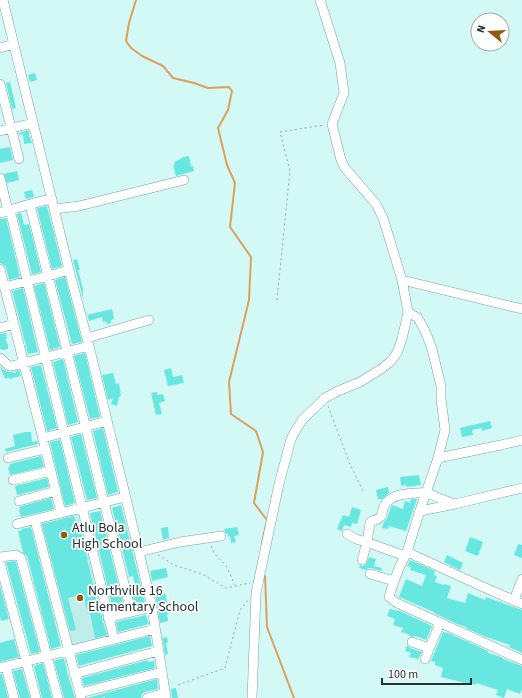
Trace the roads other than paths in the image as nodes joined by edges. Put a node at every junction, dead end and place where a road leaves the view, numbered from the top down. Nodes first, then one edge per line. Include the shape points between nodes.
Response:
1 (3, 0) edge
2 (320, 0) edge
3 (14, 44) junction
4 (0, 48) edge
5 (0, 84) edge
6 (33, 123) junction
7 (12, 128) junction
8 (0, 131) edge
9 (18, 159) dead end
10 (0, 178) edge
11 (184, 180) dead end
12 (52, 199) junction
13 (30, 205) junction
14 (54, 209) junction
15 (6, 212) edge
16 (0, 269) edge
17 (70, 270) junction
18 (48, 276) junction
19 (402, 280) junction
20 (2, 282) edge
21 (26, 282) junction
22 (522, 309) edge
23 (408, 312) junction
24 (149, 320) dead end
25 (14, 324) junction
26 (0, 328) edge
27 (88, 342) junction
28 (67, 351) junction
29 (46, 356) junction
30 (0, 358) edge
31 (24, 362) junction
32 (107, 421) junction
33 (85, 428) junction
34 (64, 433) junction
35 (43, 438) junction
36 (522, 440) edge
37 (45, 449) junction
38 (8, 458) dead end
39 (438, 458) junction
40 (51, 471) junction
41 (13, 480) dead end
42 (522, 488) edge
43 (56, 491) junction
44 (426, 492) junction
45 (125, 497) junction
46 (19, 501) dead end
47 (103, 503) junction
48 (455, 504) junction
49 (82, 508) junction
50 (420, 511) junction
51 (61, 513) junction
52 (34, 520) junction
53 (16, 524) dead end
54 (347, 534) dead end
55 (221, 536) dead end
56 (367, 542) junction
57 (139, 552) junction
58 (406, 554) junction
59 (0, 557) edge
60 (362, 560) dead end
61 (0, 563) edge
62 (370, 574) dead end
63 (522, 579) edge
64 (394, 581) junction
65 (518, 602) edge
66 (152, 607) junction
67 (130, 612) junction
68 (108, 618) junction
69 (440, 623) junction
70 (155, 629) junction
71 (114, 639) junction
72 (412, 642) dead end
73 (429, 648) junction
74 (69, 650) junction
75 (158, 651) junction
76 (48, 656) junction
77 (425, 659) dead end
78 (522, 660) edge
79 (26, 662) junction
80 (3, 668) edge
81 (162, 672) junction
82 (74, 674) junction
83 (80, 696) edge
84 (166, 696) edge
85 (14, 698) edge
86 (36, 698) edge
87 (58, 698) edge
88 (147, 698) edge
89 (252, 698) edge

1 - 3 street
2 - 19 street via 340,63 344,93 332,124 341,160 376,204 383,218
3 - 4 street
3 - 6 street
5 - 7 street
6 - 7 street
6 - 12 street
7 - 8 street
7 - 9 street
10 - 15 street
11 - 14 street via 79,206
12 - 13 street
12 - 14 street
13 - 15 street
13 - 18 street
14 - 17 street
15 - 21 street
16 - 20 street
17 - 18 street
17 - 27 street
18 - 21 street
18 - 28 street
19 - 22 street
19 - 23 street
20 - 21 street
20 - 25 street
21 - 29 street
23 - 39 street via 418,318 426,333 441,386 445,430
23 - 89 street via 397,353 390,362 360,382 325,398 303,419 291,439 256,593
24 - 27 street
25 - 26 street
25 - 31 street
27 - 28 street
27 - 32 street
28 - 29 street
28 - 33 street
29 - 31 street
29 - 34 street
30 - 31 street via 9,366
31 - 35 street
32 - 33 street
32 - 45 street
33 - 34 street
33 - 47 street
34 - 35 street
34 - 49 street
35 - 37 street
36 - 39 street
37 - 38 street
37 - 40 street
39 - 44 street
40 - 41 street
40 - 43 street
42 - 48 street
43 - 46 street
43 - 51 street
44 - 48 street
44 - 50 street
44 - 56 street via 401,494 392,498 385,504 381,517 370,523
45 - 47 street
45 - 57 street
47 - 49 street
47 - 67 street
48 - 50 street
49 - 51 street
49 - 68 street
50 - 58 street
51 - 52 street
52 - 53 street
52 - 74 street
54 - 56 street
55 - 57 street
56 - 58 street
56 - 60 street
57 - 66 street
58 - 64 street
58 - 65 street
59 - 76 street via 16,555 21,558
61 - 79 street
62 - 64 street
63 - 65 street
64 - 69 street via 390,599
66 - 67 street
66 - 70 street
67 - 68 street
68 - 71 street
69 - 73 street
69 - 78 street
70 - 71 street
70 - 75 street
71 - 74 street
72 - 73 street
73 - 77 street
74 - 76 street
74 - 82 street
75 - 81 street
75 - 82 street
76 - 79 street
76 - 87 street
79 - 80 street
79 - 86 street
80 - 85 street
81 - 83 street
81 - 84 street
82 - 83 street
84 - 88 street

